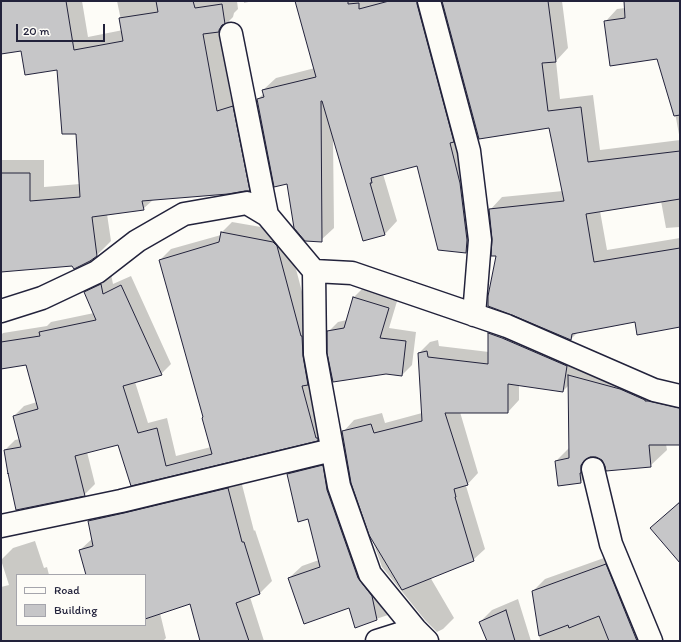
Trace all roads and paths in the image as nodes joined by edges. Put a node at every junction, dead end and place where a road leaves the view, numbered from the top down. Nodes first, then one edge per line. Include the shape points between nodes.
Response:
1 (429, 1) edge
2 (231, 34) dead end
3 (267, 215) junction
4 (314, 271) junction
5 (1, 311) edge
6 (474, 315) junction
7 (680, 396) edge
8 (332, 450) junction
9 (594, 469) dead end
10 (1, 526) edge
11 (421, 635) edge
12 (378, 641) edge
13 (651, 641) edge

1 - 6 street via 469,151 480,240
2 - 3 street
3 - 4 street
3 - 5 street via 247,203 184,214 137,241 97,272 42,298
4 - 6 street via 352,273
4 - 8 street via 315,354
6 - 7 street via 506,326 654,390
8 - 10 street via 121,501
8 - 11 street via 339,486 370,574
9 - 13 street via 610,544
11 - 12 street

